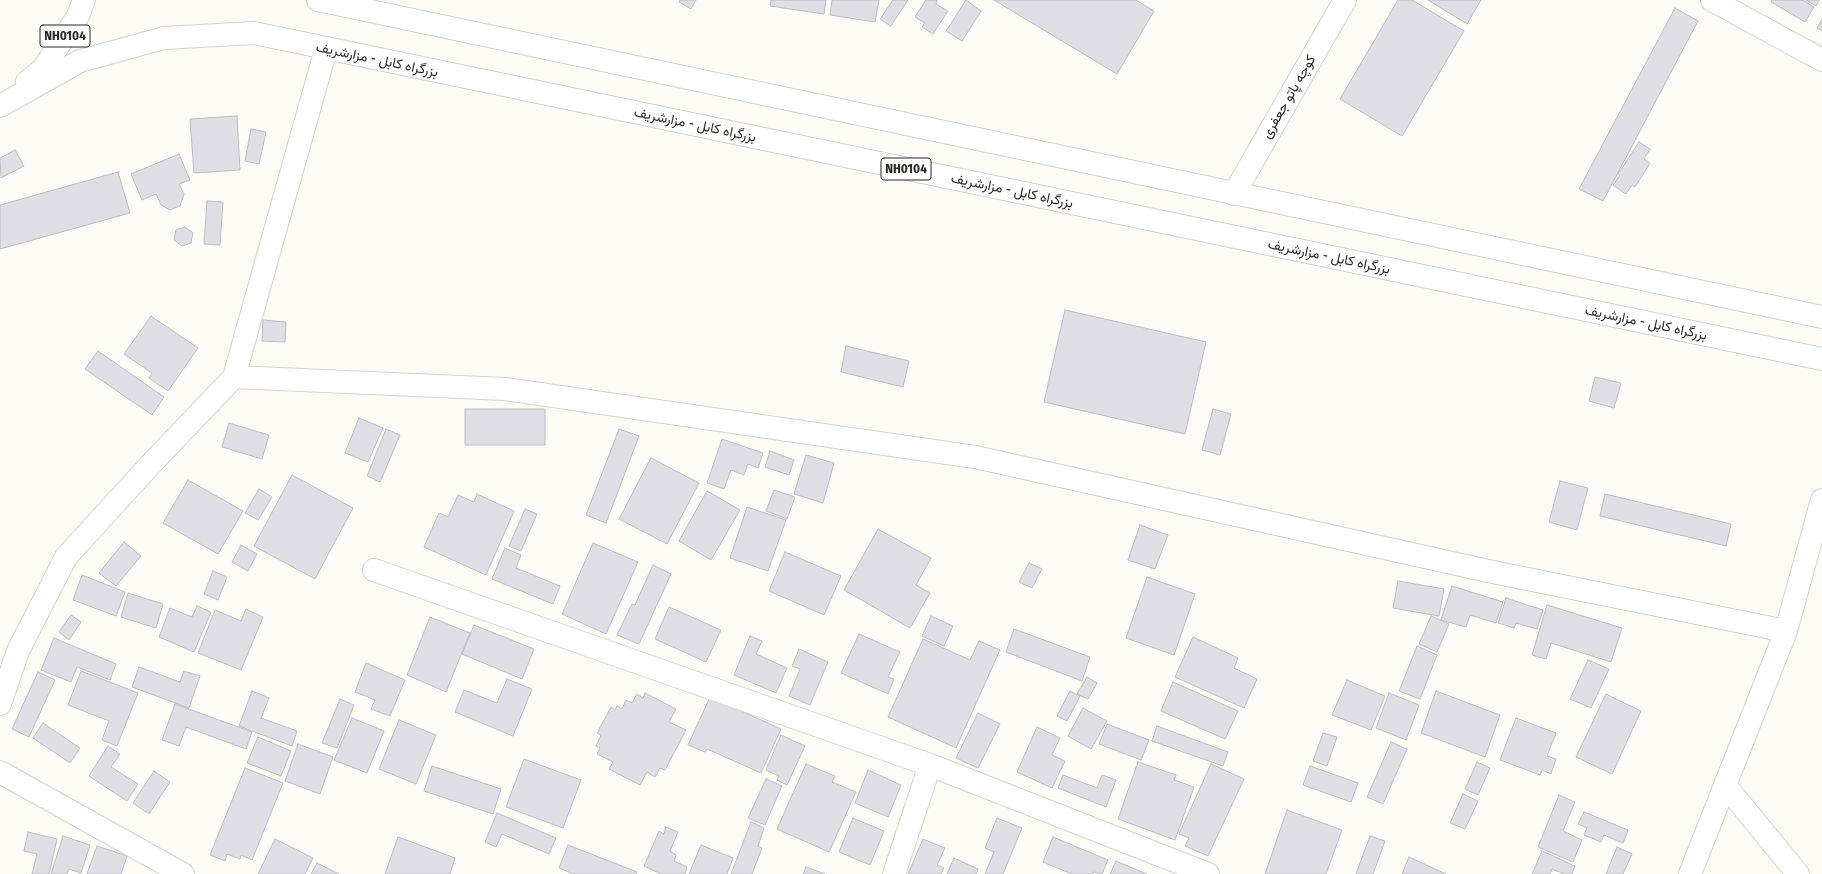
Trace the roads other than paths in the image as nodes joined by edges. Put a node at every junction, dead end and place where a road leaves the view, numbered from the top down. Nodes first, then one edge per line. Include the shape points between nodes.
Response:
1 (84, 0) edge
2 (318, 0) edge
3 (1345, 0) edge
4 (1712, 0) edge
5 (326, 49) junction
6 (1822, 60) edge
7 (0, 105) edge
8 (1234, 194) junction
9 (1822, 317) edge
10 (1822, 359) edge
11 (234, 377) junction
12 (1822, 500) edge
13 (374, 570) dead end
14 (1786, 631) junction
15 (0, 704) edge
16 (930, 766) junction
17 (0, 772) edge
18 (1725, 785) junction
19 (183, 874) edge
20 (894, 874) edge
21 (1208, 874) edge
22 (1690, 874) edge
23 (1798, 874) edge

1 - 7 main road, NH0104 via 78,16 43,70
2 - 8 main road
3 - 8 main road, کوچه پاتو جعفری
4 - 6 main road
5 - 7 main road, بزرگراه کابل - مزارشریف / NH0104 via 254,33 164,38 80,61
5 - 10 main road, بزرگراه کابل - مزارشریف / NH0104
5 - 11 main road
8 - 9 main road
11 - 14 main road via 505,389 975,457 1488,572
11 - 15 main road via 66,558 18,651
12 - 14 main road
13 - 16 main road
14 - 18 main road
16 - 20 main road
16 - 21 main road
17 - 19 main road
18 - 22 main road
18 - 23 main road

